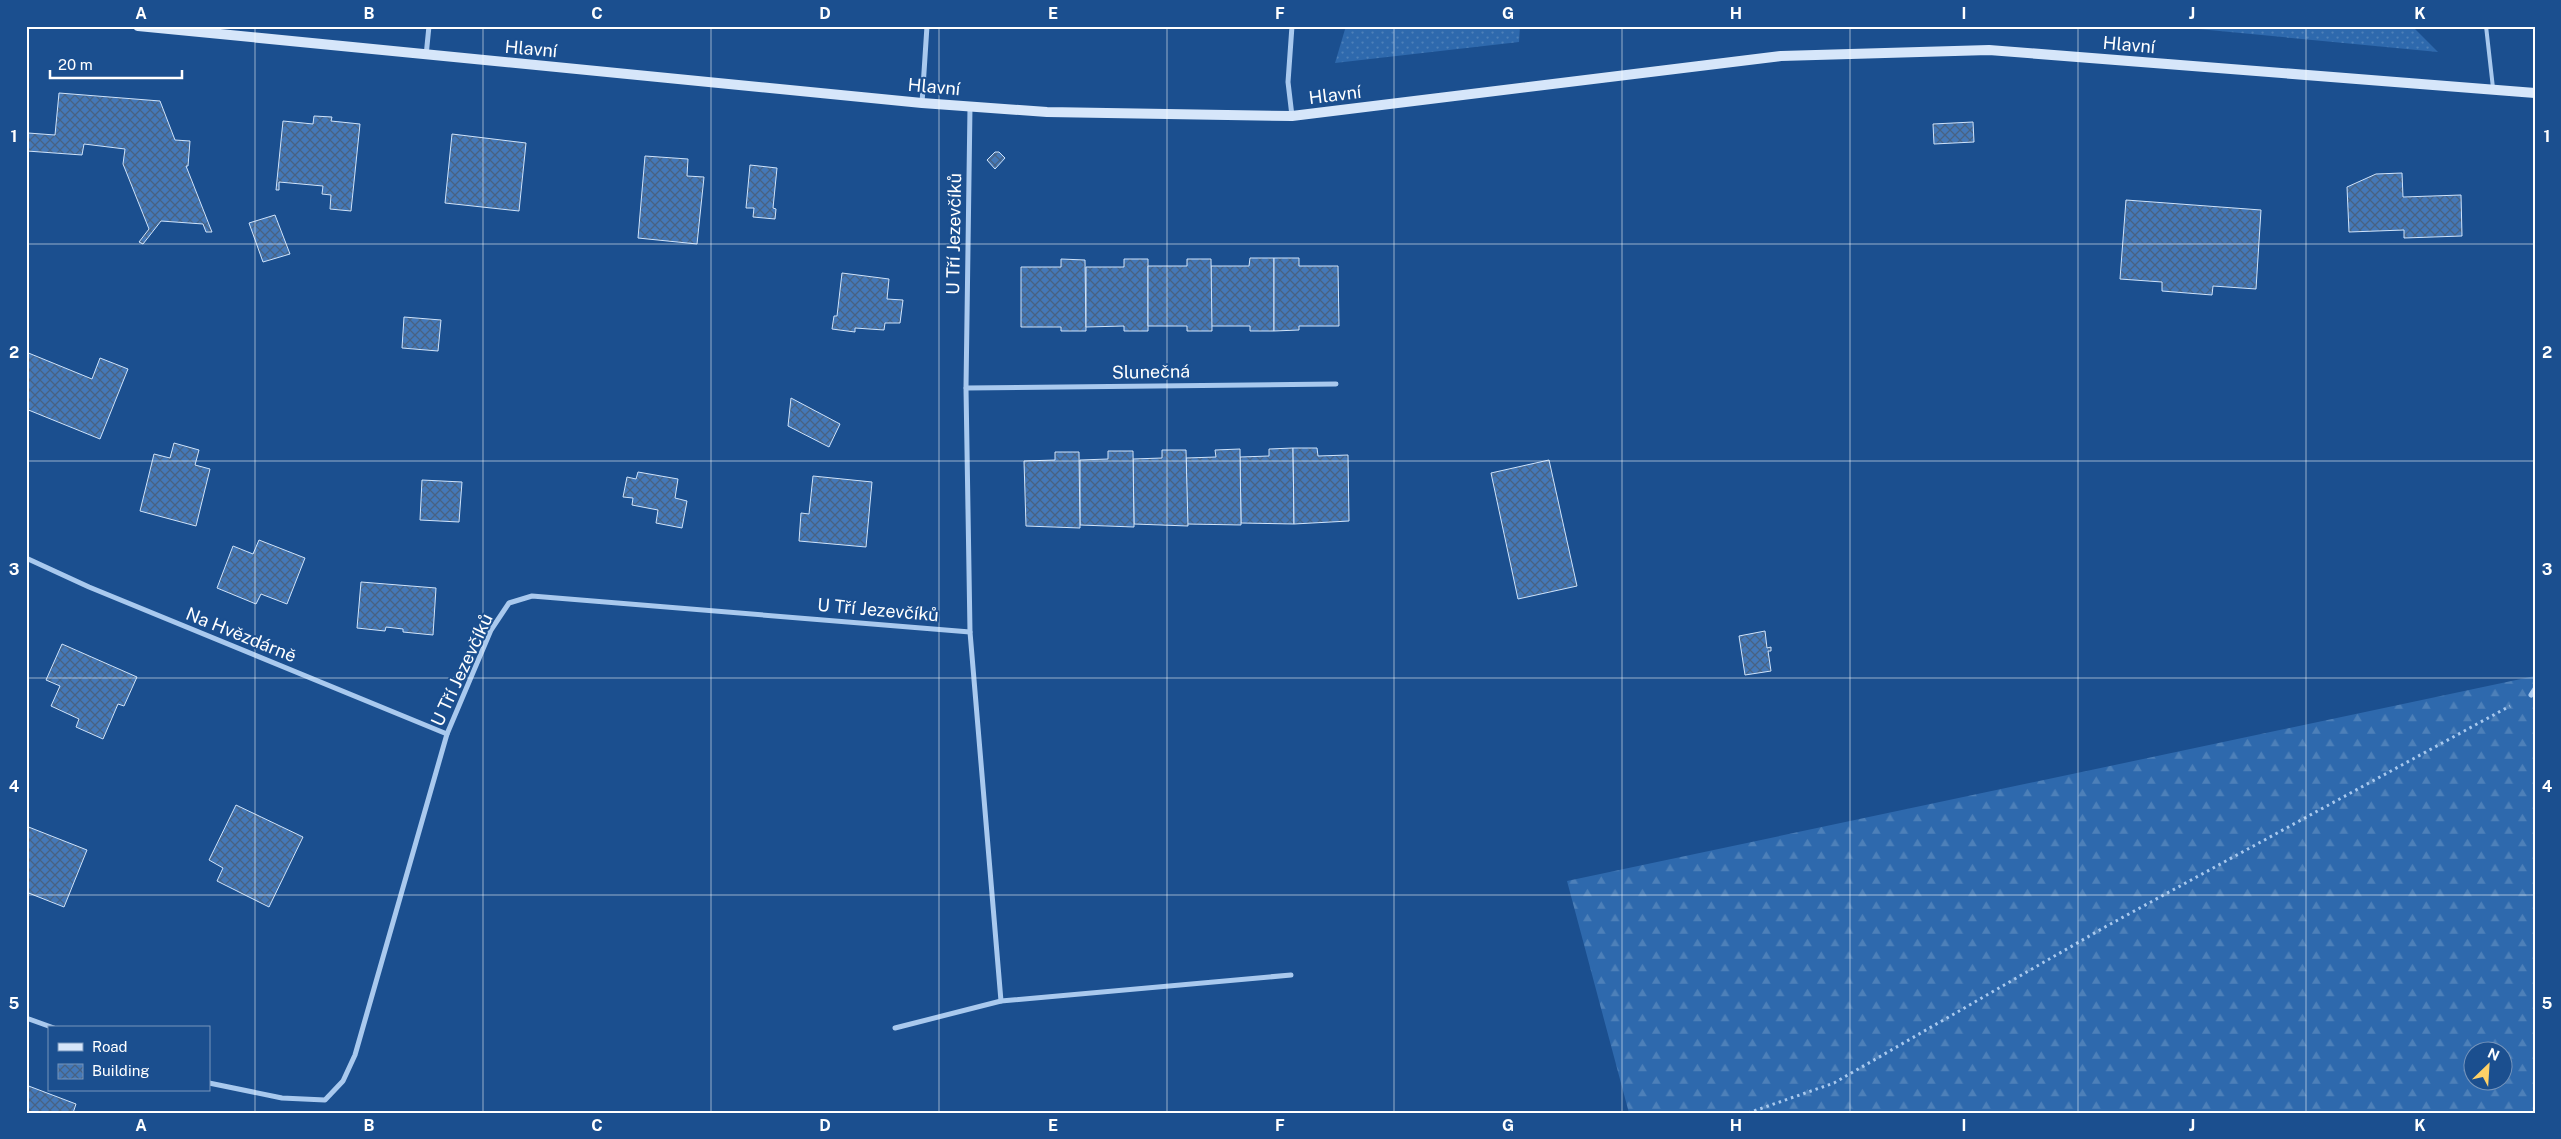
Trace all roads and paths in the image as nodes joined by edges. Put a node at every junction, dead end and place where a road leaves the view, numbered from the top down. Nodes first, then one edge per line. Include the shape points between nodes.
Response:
1 (138, 26) edge
2 (429, 26) edge
3 (927, 26) edge
4 (1292, 26) edge
5 (2486, 26) edge
6 (426, 56) junction
7 (2493, 90) junction
8 (2535, 93) edge
9 (922, 103) junction
10 (970, 106) junction
11 (1292, 116) junction
12 (1336, 384) dead end
13 (966, 388) junction
14 (26, 558) edge
15 (970, 632) junction
16 (2535, 689) edge
17 (2531, 695) joint
18 (446, 734) junction
19 (1291, 974) dead end
20 (1001, 1001) junction
21 (26, 1018) edge
22 (48, 1026) edge
23 (895, 1028) dead end
24 (210, 1083) edge
25 (1748, 1113) edge

1 - 6 street, Hlavní
2 - 6 street
3 - 9 street
4 - 11 street via 1288,82
5 - 7 lane
6 - 9 street, Hlavní
7 - 8 street, Hlavní
7 - 11 street, Hlavní via 1989,50 1909,50 1781,56
9 - 10 street, Hlavní
10 - 11 street, Hlavní via 1047,112
10 - 13 street, U Tří Jezevčíků
12 - 13 street, Slunečná
13 - 15 street, U Tří Jezevčíků
14 - 18 street, Na Hvězdárně
15 - 18 street, U Tří Jezevčíků via 532,596 509,604 491,630
15 - 20 street, U Tří Jezevčíků
16 - 17 street
17 - 25 path via 2104,927 1834,1083
18 - 24 street, U Tří Jezevčíků via 355,1055 343,1081 325,1100 282,1098
19 - 20 street
20 - 23 street
21 - 22 street

